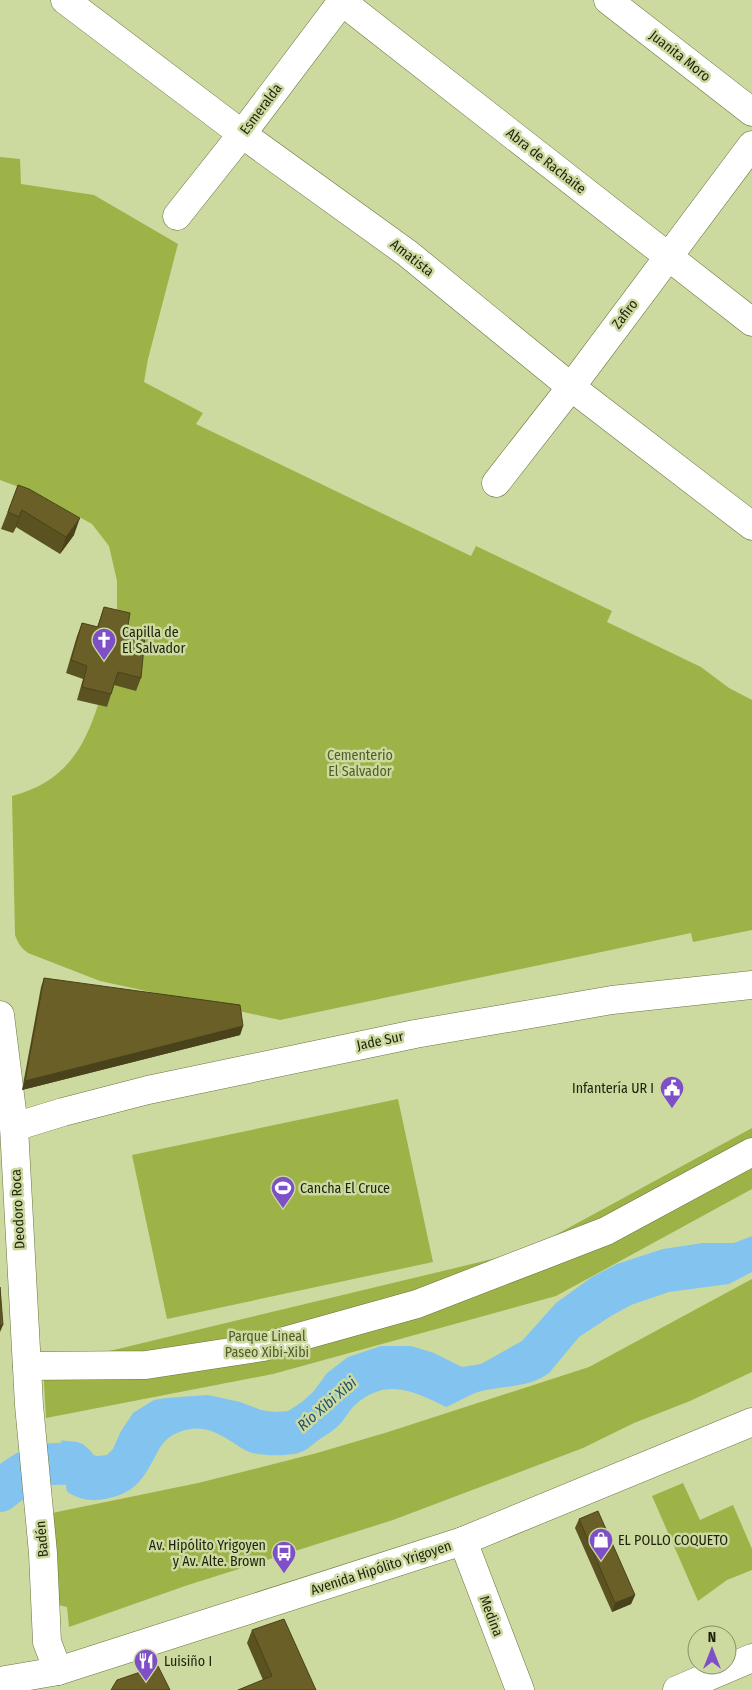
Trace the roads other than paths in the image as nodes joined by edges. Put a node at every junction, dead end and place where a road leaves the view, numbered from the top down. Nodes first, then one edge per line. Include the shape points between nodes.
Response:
1 (65, 0) edge
2 (341, 0) edge
3 (608, 0) edge
4 (752, 112) edge
5 (242, 134) junction
6 (752, 145) edge
7 (177, 216) dead end
8 (668, 256) junction
9 (752, 322) edge
10 (571, 386) junction
11 (496, 483) dead end
12 (752, 526) edge
13 (752, 986) edge
14 (0, 1014) edge
15 (14, 1127) junction
16 (752, 1152) edge
17 (27, 1366) junction
18 (30, 1405) joint
19 (752, 1422) edge
20 (463, 1542) junction
21 (752, 1658) edge
22 (0, 1680) edge
23 (63, 1681) edge
24 (520, 1690) edge
25 (677, 1690) edge

1 - 5 street, Amatista
2 - 5 street, Esmeralda
2 - 8 street, Abra de Rachaite
3 - 4 street, Juanita Moro
5 - 7 street, Esmeralda
5 - 10 street, Amatista via 406,253
6 - 8 street, Zafiro
8 - 9 street, Abra de Rachaite
8 - 10 street, Zafiro
10 - 11 street, Zafiro
10 - 12 street, Amatista
13 - 15 street, Jade Sur via 612,1000 415,1034 148,1090
14 - 15 street, Deodoro Roca
15 - 17 street, Deodoro Roca
16 - 17 street via 606,1231 417,1304 262,1347 146,1365
17 - 18 street, Deodoro Roca
18 - 23 street, Badén via 47,1642
19 - 20 street, Avenida Hipólito Yrigoyen
20 - 23 street, Avenida Hipólito Yrigoyen
20 - 24 street, Medina
21 - 25 street
22 - 23 street, Avenida Hipólito Yrigoyen

